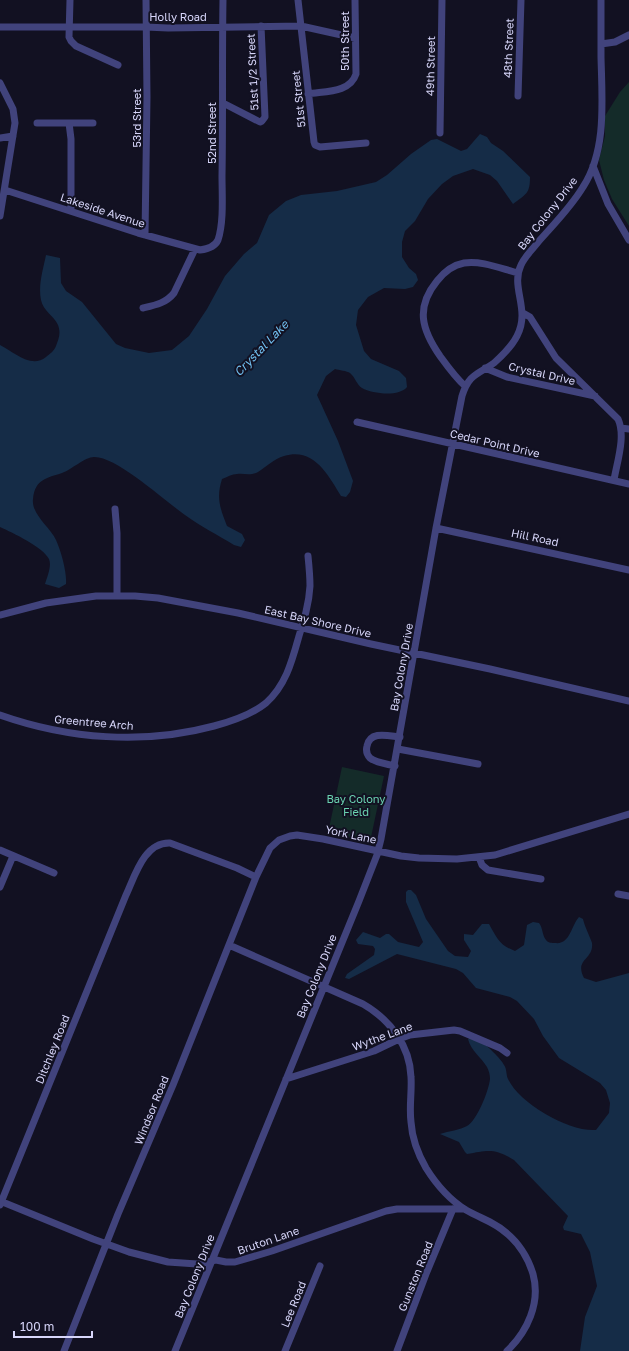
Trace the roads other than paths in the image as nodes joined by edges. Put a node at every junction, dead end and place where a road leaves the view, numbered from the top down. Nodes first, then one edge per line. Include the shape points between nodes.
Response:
1 (70, 0) edge
2 (146, 0) edge
3 (222, 0) edge
4 (298, 0) edge
5 (355, 0) edge
6 (442, 0) edge
7 (521, 0) edge
8 (601, 0) edge
9 (261, 26) junction
10 (301, 26) junction
11 (0, 27) edge
12 (70, 27) junction
13 (146, 27) junction
14 (222, 27) junction
15 (626, 36) edge
16 (356, 38) junction
17 (601, 44) junction
18 (629, 45) edge
19 (118, 65) dead end
20 (0, 83) edge
21 (308, 94) junction
22 (518, 96) dead end
23 (223, 103) junction
24 (37, 123) dead end
25 (69, 123) junction
26 (93, 123) dead end
27 (440, 132) dead end
28 (13, 136) junction
29 (0, 138) edge
30 (366, 143) dead end
31 (592, 166) junction
32 (5, 190) junction
33 (71, 211) junction
34 (0, 216) edge
35 (145, 235) junction
36 (629, 240) edge
37 (196, 249) junction
38 (518, 273) junction
39 (143, 308) dead end
40 (523, 313) junction
41 (486, 368) junction
42 (465, 386) junction
43 (595, 396) junction
44 (357, 422) dead end
45 (621, 428) junction
46 (629, 429) edge
47 (452, 444) junction
48 (614, 480) junction
49 (629, 484) edge
50 (115, 508) dead end
51 (436, 528) junction
52 (308, 556) dead end
53 (629, 570) edge
54 (117, 596) junction
55 (0, 615) edge
56 (302, 629) junction
57 (414, 654) junction
58 (629, 701) edge
59 (0, 715) edge
60 (400, 738) junction
61 (398, 749) junction
62 (478, 764) dead end
63 (395, 766) junction
64 (629, 814) edge
65 (0, 850) edge
66 (378, 851) junction
67 (13, 856) junction
68 (479, 857) junction
69 (54, 873) dead end
70 (256, 876) junction
71 (541, 879) dead end
72 (0, 887) edge
73 (618, 894) dead end
74 (629, 896) edge
75 (229, 945) junction
76 (323, 987) junction
77 (399, 1039) junction
78 (507, 1052) dead end
79 (286, 1079) junction
80 (1, 1203) edge
81 (453, 1209) junction
82 (464, 1209) junction
83 (107, 1245) junction
84 (212, 1261) junction
85 (320, 1266) dead end
86 (64, 1351) edge
87 (175, 1351) edge
88 (286, 1351) edge
89 (397, 1351) edge
90 (507, 1351) edge

1 - 12 street
2 - 13 street, 53rd Street
3 - 14 street, 52nd Street
4 - 10 street, 51st Street
5 - 16 street, 50th Street
6 - 27 street, 49th Street
7 - 22 street, 48th Street
8 - 17 street, Bay Colony Drive
9 - 10 street, Holly Road
9 - 14 street, Holly Road
9 - 23 street, 51st 1/2 Street via 265,117 260,122
10 - 16 street, Holly Road
10 - 21 street, 51st Street
11 - 12 street, Holly Road
12 - 13 street, Holly Road
12 - 19 street via 69,37 73,44
13 - 14 street, Holly Road
13 - 35 street, 53rd Street
14 - 23 street, 52nd Street
15 - 17 street via 615,42
15 - 18 street
16 - 21 street, 50th Street via 356,74 352,82 342,89
17 - 31 street, Bay Colony Drive via 601,116 599,140
20 - 28 street via 13,109
21 - 30 street, 51st Street via 315,145 320,147
23 - 37 street, 52nd Street via 218,240 205,250
24 - 25 street
25 - 26 street
25 - 33 street
28 - 29 street
28 - 32 street
31 - 36 street via 608,204
31 - 38 street, Bay Colony Drive via 582,188 527,255
32 - 33 street, Lakeside Avenue
32 - 34 street
33 - 35 street, Lakeside Avenue
35 - 37 street, Lakeside Avenue
37 - 39 street via 170,298 160,304
38 - 40 street, Bay Colony Drive via 517,282
38 - 42 street via 466,262 446,271 429,292 424,307 423,324 433,346 450,371
40 - 41 street, Bay Colony Drive via 520,330 512,345
40 - 43 street via 530,318 555,357
41 - 42 street, Bay Colony Drive via 474,375
41 - 43 street, Crystal Drive via 507,377
42 - 47 street, Bay Colony Drive
43 - 45 street via 614,415
44 - 47 street, Cedar Point Drive
45 - 46 street
45 - 48 street via 622,437
47 - 48 street, Cedar Point Drive
47 - 51 street, Bay Colony Drive
48 - 49 street, Cedar Point Drive
50 - 54 street
51 - 53 street, Hill Road
51 - 57 street, Bay Colony Drive
52 - 56 street, Greentree Arch via 309,592
54 - 55 street, East Bay Shore Drive via 96,596 46,603
54 - 56 street, East Bay Shore Drive via 190,603
56 - 57 street, East Bay Shore Drive
56 - 59 street, Greentree Arch via 288,674 275,693 252,712 220,724 186,732 122,737 49,730
57 - 58 street, East Bay Shore Drive
57 - 60 street, Bay Colony Drive
60 - 61 street, Bay Colony Drive
60 - 63 street via 376,735 370,739 366,747 368,755 374,760
61 - 62 street
61 - 63 street, Bay Colony Drive
63 - 66 street, Bay Colony Drive
64 - 68 street, York Lane
65 - 67 street
66 - 68 street, York Lane via 419,858
66 - 70 street, York Lane via 323,839 290,836 279,840 270,848
66 - 76 street, Bay Colony Drive
67 - 69 street
67 - 72 street
68 - 71 street via 488,870
70 - 75 street, Windsor Road
70 - 80 street, Ditchley Road via 175,844 165,843 156,846 146,856 123,902
73 - 74 street
75 - 76 street
75 - 83 street, Windsor Road
76 - 77 street via 371,1009 391,1027
76 - 79 street, Bay Colony Drive
77 - 78 street, Wythe Lane via 422,1033 454,1030
77 - 79 street, Wythe Lane via 374,1051
77 - 82 street via 411,1075 411,1122 418,1151 430,1174 443,1191
79 - 84 street, Bay Colony Drive
80 - 83 street, Bruton Lane
81 - 82 street, Bruton Lane
81 - 84 street, Bruton Lane via 386,1211 235,1262
81 - 89 street, Gunston Road
82 - 90 street via 510,1235 521,1248 533,1276 534,1298 531,1316 521,1335
83 - 84 street, Bruton Lane via 168,1262 197,1264
83 - 86 street, Windsor Road
84 - 87 street, Bay Colony Drive
85 - 88 street, Lee Road

